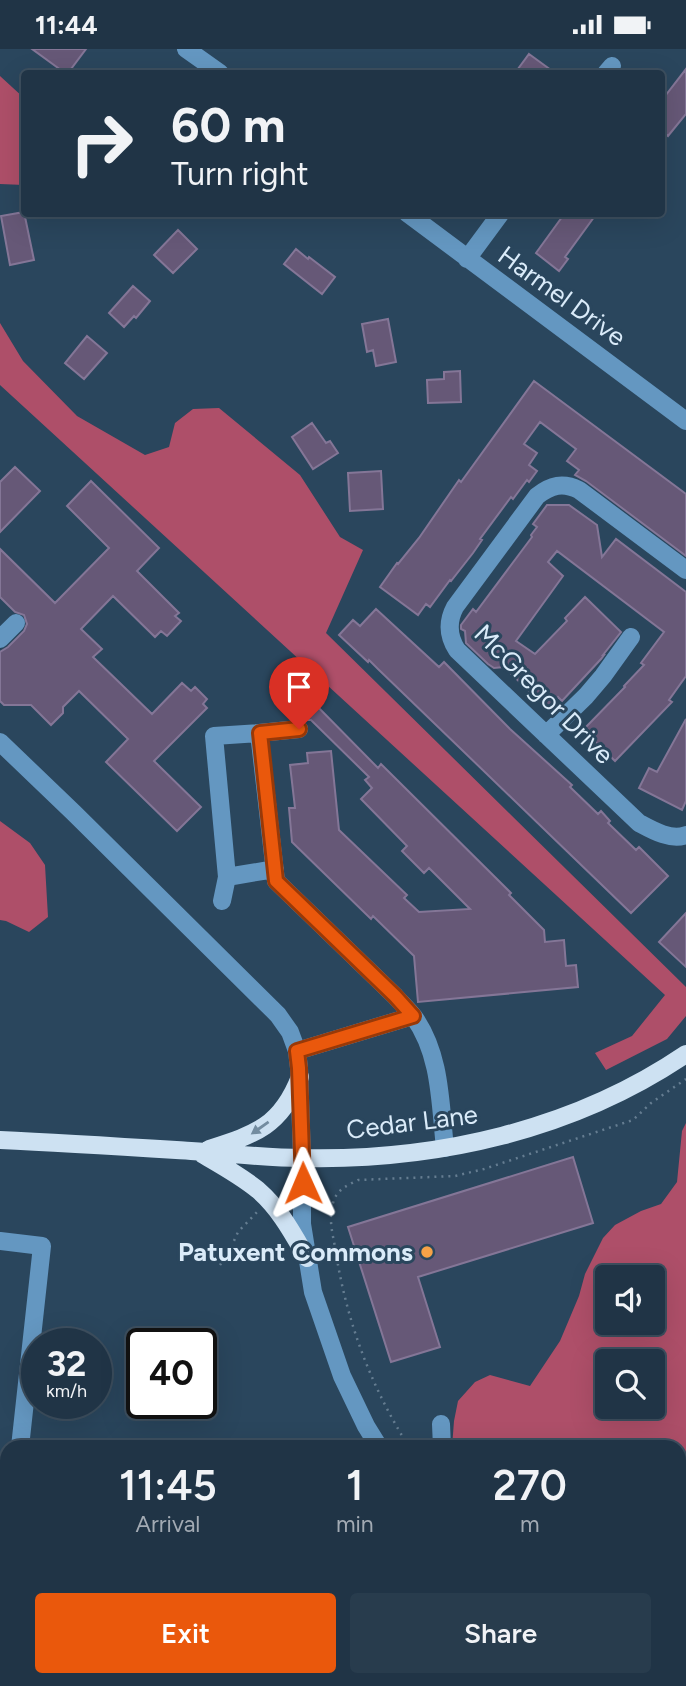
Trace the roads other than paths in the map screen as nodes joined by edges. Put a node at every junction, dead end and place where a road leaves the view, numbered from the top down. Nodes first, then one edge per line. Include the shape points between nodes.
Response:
1 (186, 49) edge
2 (216, 70) edge
3 (412, 217) edge
4 (498, 217) edge
5 (467, 258) junction
6 (686, 421) edge
7 (686, 570) edge
8 (16, 623) dead end
9 (632, 637) dead end
10 (0, 639) edge
11 (299, 729) dead end
12 (260, 733) junction
13 (547, 736) junction
14 (0, 742) edge
15 (685, 840) edge
16 (275, 869) junction
17 (227, 877) junction
18 (222, 901) dead end
19 (413, 1016) junction
20 (297, 1051) junction
21 (686, 1053) edge
22 (300, 1077) junction
23 (0, 1140) edge
24 (445, 1148) junction
25 (199, 1152) junction
26 (302, 1158) junction
27 (0, 1241) edge
28 (307, 1258) junction
29 (441, 1424) dead end
30 (21, 1440) edge
31 (375, 1440) edge
32 (442, 1440) edge

1 - 2 street
3 - 5 street, Harmel Drive
4 - 5 street
5 - 6 street, Harmel Drive
7 - 13 street, McGregor Drive via 579,490 552,486 537,496 455,607 449,625 457,650
8 - 10 street
9 - 13 street via 586,696
11 - 12 street
12 - 16 street
12 - 17 street via 214,736
13 - 15 street, McGregor Drive via 639,823
14 - 20 street via 278,1015
16 - 17 street
16 - 19 street via 276,881
17 - 18 street
19 - 20 street
19 - 24 street via 436,1066
20 - 22 street
21 - 24 main road, Cedar Lane via 610,1097 565,1116
22 -> 25 main road via 282,1110 263,1128
22 - 26 street
23 - 25 main road, Cedar Lane
24 - 26 main road, Cedar Lane via 398,1155
25 - 26 main road, Cedar Lane
25 - 28 main road via 258,1191 279,1212
26 - 28 street
27 - 30 street via 42,1247
28 - 31 street via 313,1292 342,1376
29 - 32 street

